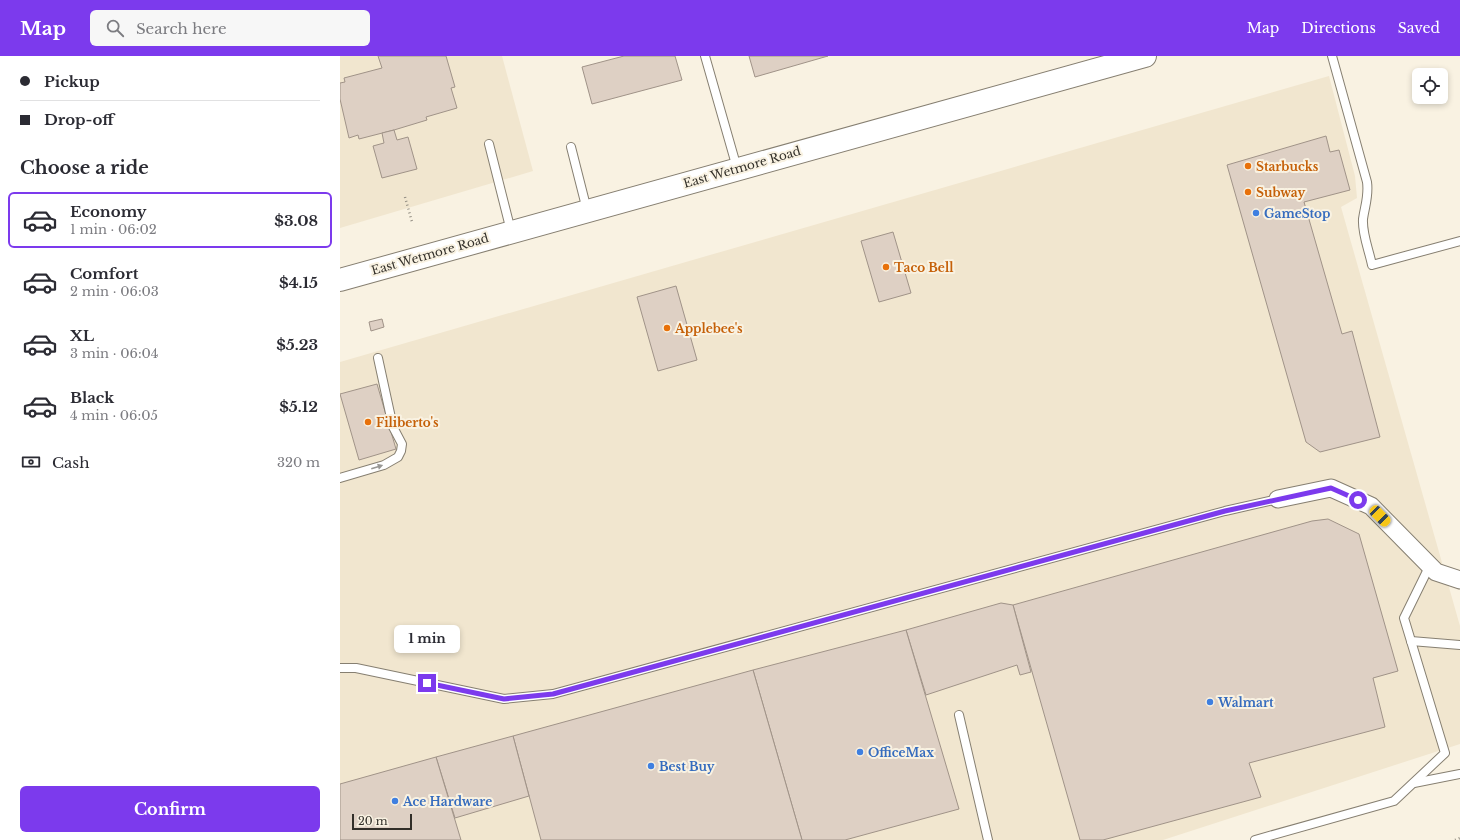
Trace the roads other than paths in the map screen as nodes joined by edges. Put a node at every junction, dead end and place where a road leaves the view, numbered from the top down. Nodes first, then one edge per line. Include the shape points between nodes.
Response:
1 (705, 56) edge
2 (1332, 56) edge
3 (1136, 57) edge
4 (489, 144) dead end
5 (570, 147) dead end
6 (737, 168) junction
7 (587, 210) junction
8 (511, 232) junction
9 (1460, 241) edge
10 (342, 277) edge
11 (378, 358) dead end
12 (340, 478) edge
13 (1278, 499) joint
14 (1430, 565) junction
15 (1460, 580) edge
16 (1411, 641) junction
17 (1460, 645) edge
18 (340, 668) edge
19 (959, 715) dead end
20 (1460, 774) edge
21 (1413, 783) junction
22 (988, 840) edge
23 (1255, 840) edge

1 - 6 lane
2 - 9 lane via 1367,182 1368,194 1363,219 1372,265
3 - 6 main road, East Wetmore Road
4 - 8 lane
5 - 7 lane
6 - 7 main road, East Wetmore Road
7 - 8 main road, East Wetmore Road
8 - 10 main road, East Wetmore Road
12 -> 11 lane via 384,465 398,457 401,451 402,444 394,427
13 - 14 street via 1331,488 1371,506
13 - 18 lane via 1225,511 553,694 504,699 356,668
14 - 15 street via 1436,572
14 - 16 lane via 1404,618
16 - 17 lane
16 - 21 lane via 1445,753
19 - 22 lane
20 - 21 lane
21 - 23 lane via 1394,801

